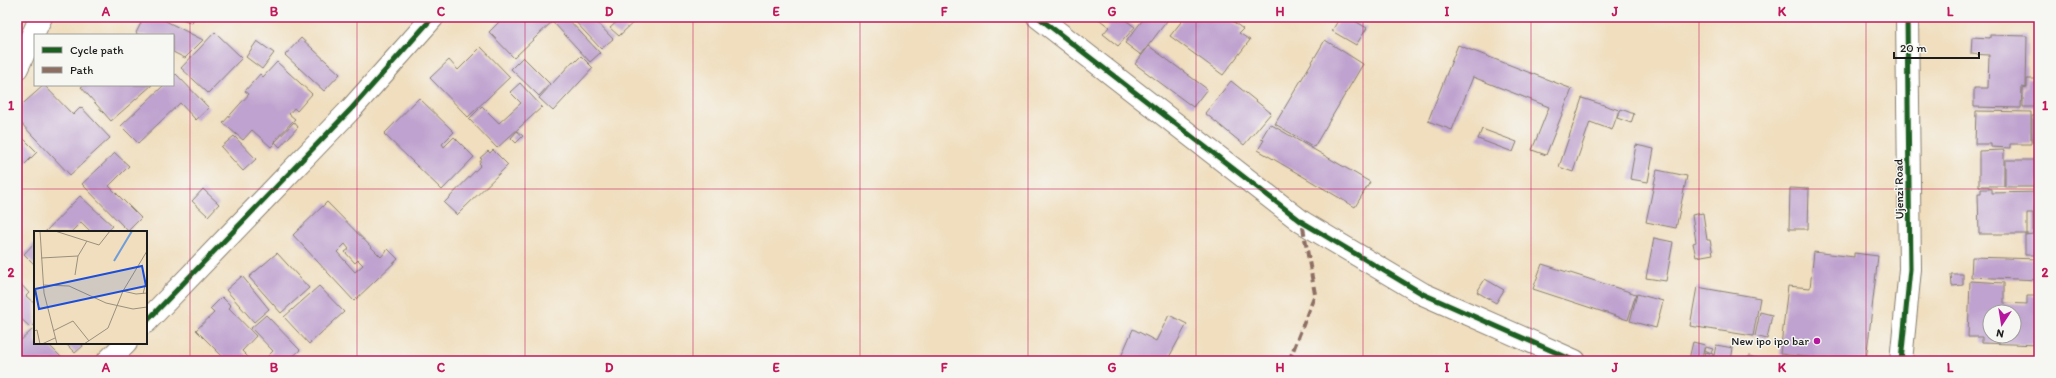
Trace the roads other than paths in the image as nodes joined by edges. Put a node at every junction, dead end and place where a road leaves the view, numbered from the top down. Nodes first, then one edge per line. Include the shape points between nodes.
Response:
1 (41, 17) edge
2 (433, 17) edge
3 (1038, 17) edge
4 (1907, 17) edge
5 (17, 68) edge
6 (147, 321) edge
7 (125, 344) edge
8 (108, 361) edge
9 (1574, 361) edge
10 (1901, 361) edge

1 - 5 street
2 - 6 street via 352,108
3 - 9 street via 1302,222 1423,294
4 - 10 street, Ujenzi Road via 1910,269
7 - 8 street

